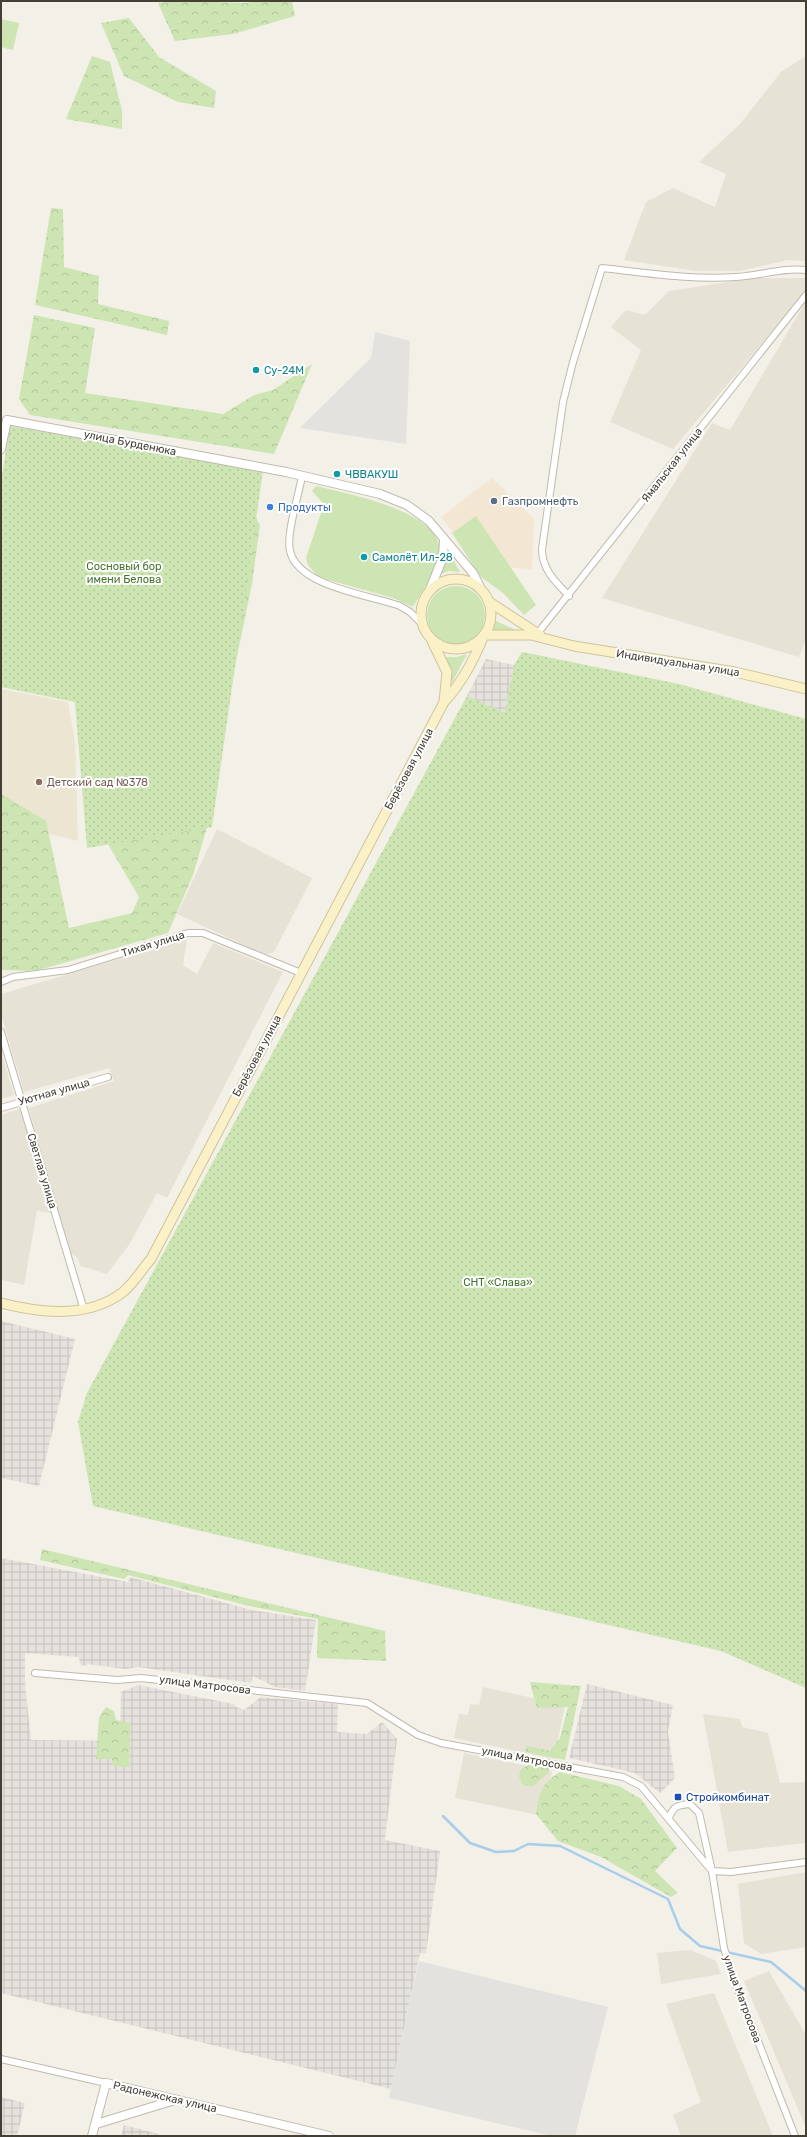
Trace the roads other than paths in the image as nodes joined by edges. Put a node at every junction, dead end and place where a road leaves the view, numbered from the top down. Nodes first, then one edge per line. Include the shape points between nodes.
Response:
1 (806, 270) edge
2 (806, 295) edge
3 (1, 449) edge
4 (302, 476) junction
5 (444, 541) junction
6 (482, 591) junction
7 (429, 592) junction
8 (569, 596) junction
9 (488, 601) junction
10 (422, 624) junction
11 (537, 634) junction
12 (484, 635) junction
13 (430, 638) junction
14 (550, 640) junction
15 (806, 688) edge
16 (444, 702) junction
17 (301, 973) junction
18 (1, 982) edge
19 (1, 1032) edge
20 (108, 1076) dead end
21 (21, 1101) junction
22 (1, 1108) edge
23 (1, 1303) edge
24 (84, 1310) junction
25 (35, 1673) dead end
26 (669, 1818) junction
27 (806, 1862) edge
28 (712, 1871) junction
29 (1, 2059) edge
30 (106, 2083) junction
31 (175, 2100) junction
32 (96, 2124) junction
33 (92, 2136) edge
34 (329, 2136) edge
35 (795, 2136) edge

1 - 8 street via 721,277 660,276 602,268 563,402 542,549 546,571
2 - 8 street, Ямальская улица
3 - 4 street, улица Бурденюка via 7,420
4 - 5 street via 380,494 407,505 429,521 440,532
4 - 10 street via 292,525 290,550 295,563 314,579 400,606
5 - 6 street via 473,573
5 - 7 street via 443,557
6 - 7 main road via 466,580 456,579 441,583
6 - 9 main road
7 - 10 main road via 423,602
8 - 11 street, Ямальская улица
9 - 11 main road, Индивидуальная улица
9 - 12 main road via 491,618
10 - 13 main road
11 - 14 main road, Индивидуальная улица
12 - 13 main road via 477,642 458,649 438,644
12 - 14 main road, Индивидуальная улица via 531,636
12 - 16 main road, Берёзовая улица via 458,687
13 - 16 main road, Берёзовая улица via 447,672
14 - 15 main road, Индивидуальная улица via 735,672
16 - 17 main road, Берёзовая улица
17 - 18 street, Тихая улица via 203,933 188,933 68,970 13,977
17 - 24 main road, Берёзовая улица via 151,1259 124,1291 106,1303
19 - 21 street, Светлая улица
20 - 21 street, Уютная улица
21 - 22 street, Уютная улица
21 - 24 street, Светлая улица
23 - 24 main road, Берёзовая улица via 29,1310
25 - 26 street, улица Матросова via 117,1680 141,1678 367,1703 418,1735 440,1743 623,1777 641,1786
26 - 28 street, улица Матросова
26 - 28 street via 672,1809 679,1805 690,1804 699,1813
27 - 28 street via 731,1872
28 - 35 street, улица Матросова via 724,1948 734,1980
29 - 30 street, Радонежская улица
30 - 31 street, Радонежская улица
30 - 32 street
31 - 32 street
31 - 34 street, Радонежская улица
32 - 33 street

